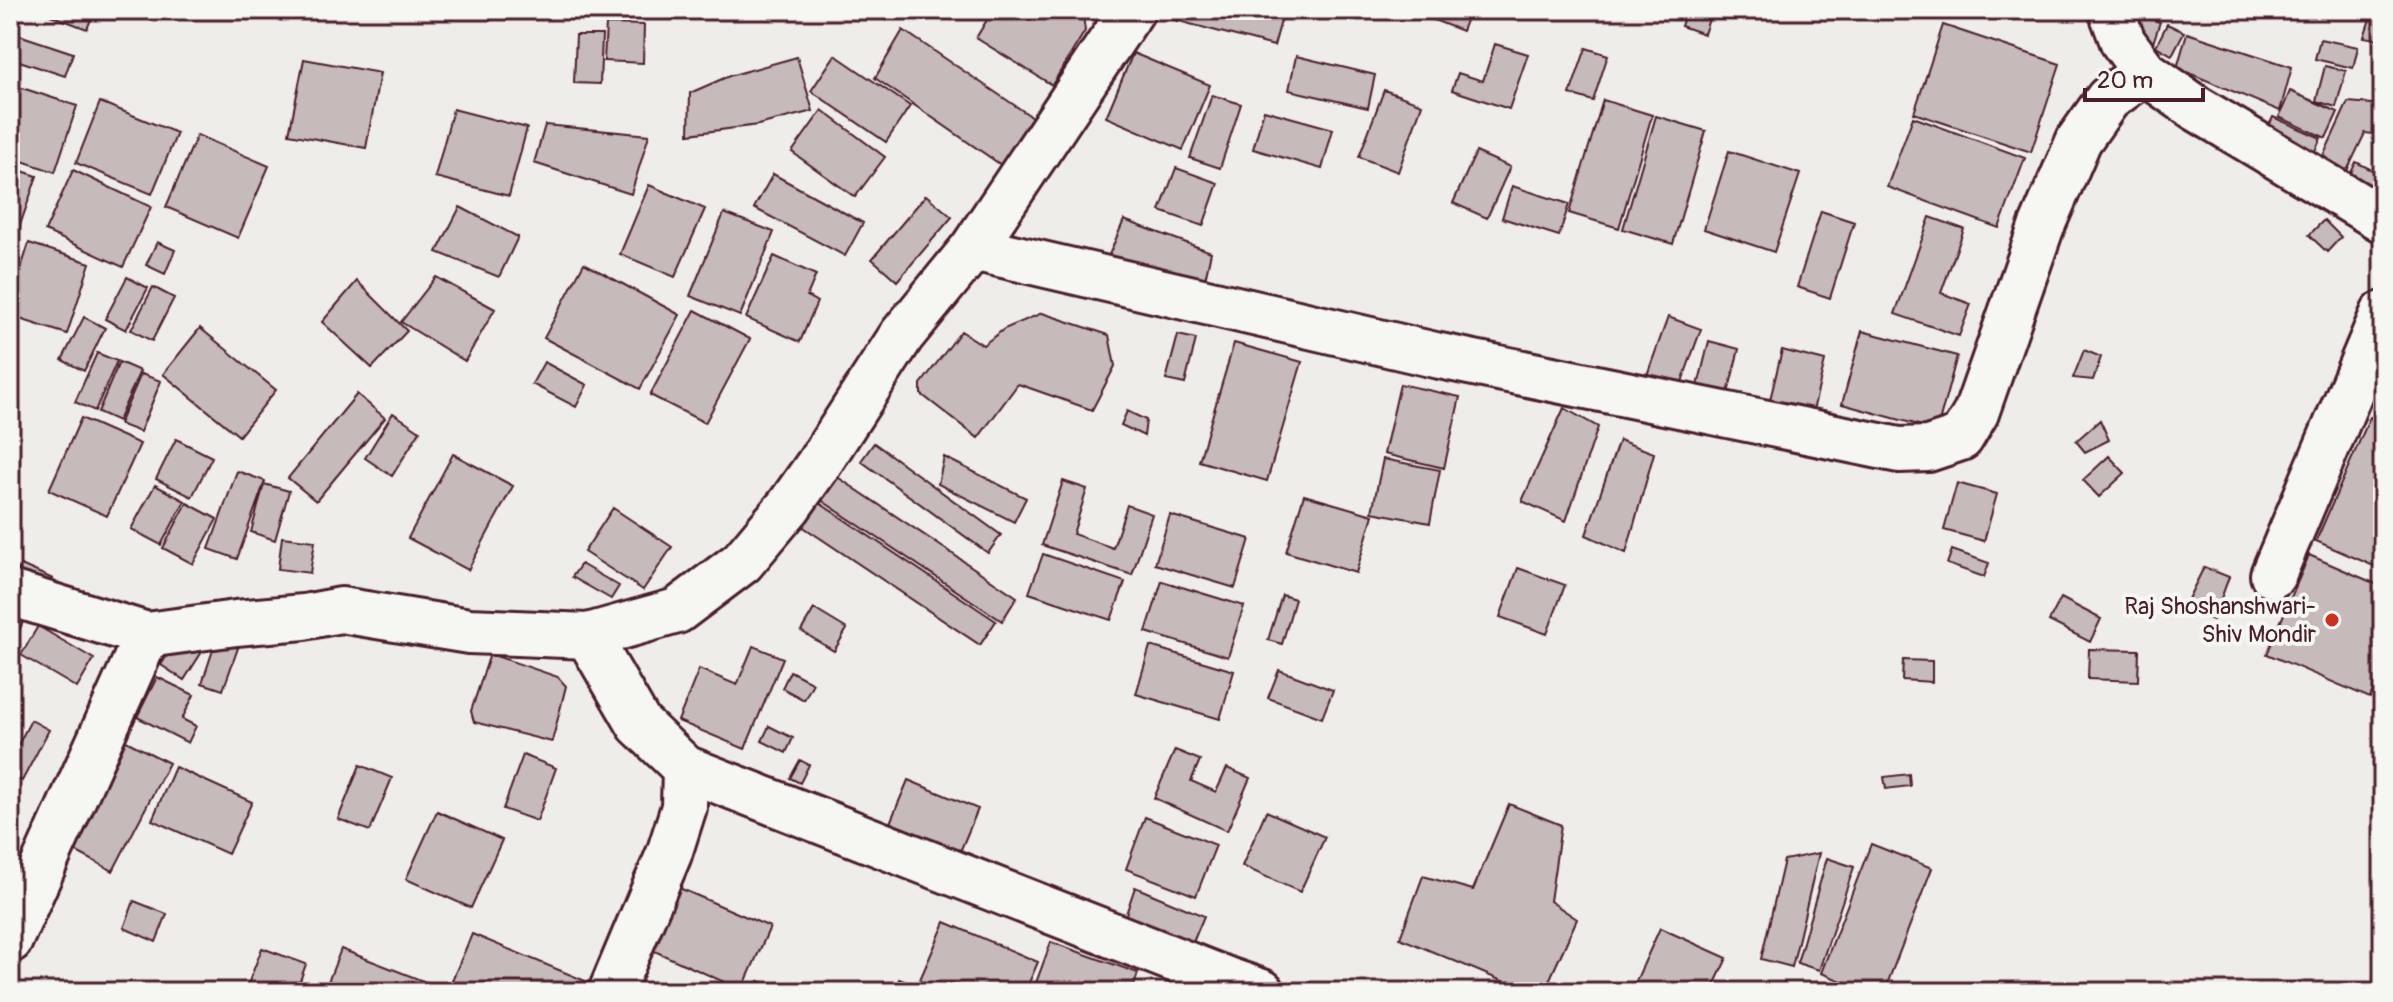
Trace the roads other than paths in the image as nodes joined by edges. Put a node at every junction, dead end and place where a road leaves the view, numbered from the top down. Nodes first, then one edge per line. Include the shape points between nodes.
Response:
1 (1132, 10) edge
2 (2111, 10) edge
3 (2145, 72) junction
4 (2383, 220) edge
5 (973, 248) junction
6 (2383, 314) edge
7 (2273, 575) dead end
8 (10, 593) edge
9 (147, 635) junction
10 (588, 636) junction
11 (685, 768) junction
12 (10, 940) edge
13 (611, 992) edge
14 (1262, 992) edge

1 - 5 street
2 - 3 street via 2123,42
3 - 4 street
3 - 5 street via 2108,99 2079,140 2041,228 1976,413 1961,438 1928,449 1899,450 1435,355
5 - 10 street via 902,335 818,465 742,562 677,611
6 - 7 street
8 - 9 street
9 - 10 street via 341,610 469,631
9 - 12 street
10 - 11 street via 639,724
11 - 13 street via 684,807 669,854
11 - 14 street

